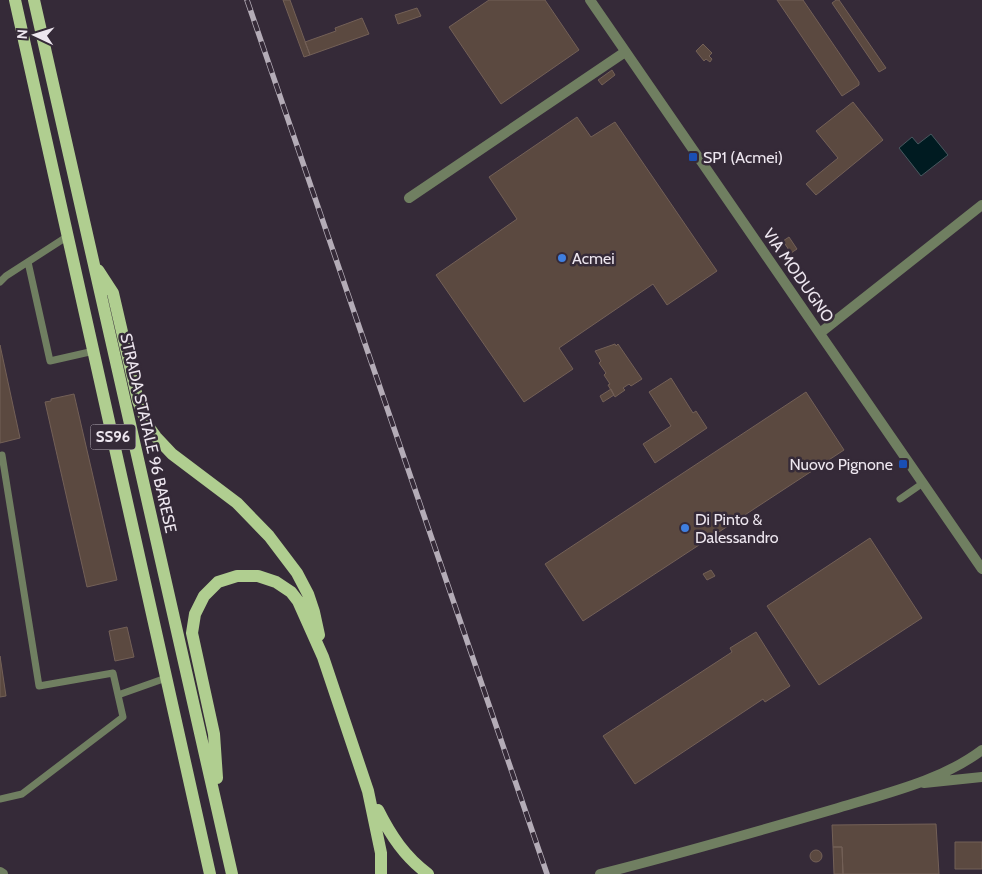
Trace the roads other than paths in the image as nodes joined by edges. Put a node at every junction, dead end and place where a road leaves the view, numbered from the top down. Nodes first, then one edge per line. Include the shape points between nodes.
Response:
1 (15, 0) edge
2 (34, 0) edge
3 (590, 0) edge
4 (626, 52) junction
5 (409, 198) dead end
6 (982, 205) edge
7 (68, 236) junction
8 (93, 261) junction
9 (28, 262) junction
10 (0, 282) edge
11 (820, 333) junction
12 (94, 351) junction
13 (2, 455) dead end
14 (923, 483) junction
15 (900, 499) dead end
16 (982, 569) edge
17 (324, 657) junction
18 (166, 678) junction
19 (118, 695) junction
20 (982, 750) edge
21 (982, 777) edge
22 (916, 784) junction
23 (368, 791) junction
24 (0, 800) edge
25 (219, 813) junction
26 (381, 852) junction
27 (0, 872) edge
28 (4, 874) edge
29 (210, 874) edge
30 (232, 874) edge
31 (381, 874) edge
32 (390, 874) edge
33 (428, 874) edge
34 (600, 874) edge

1 - 7 main road, SS96
2 - 8 main road, STRADA STATALE 96 BARESE / SS96
3 - 4 street, VIA MODUGNO
4 - 5 street
4 - 11 street, VIA MODUGNO
6 - 11 street
7 - 9 lane
7 - 12 main road, SS96
8 - 17 main road via 113,293 138,401 148,426 172,454 252,518 287,559 308,594
8 - 25 main road, STRADA STATALE 96 BARESE / SS96
9 - 10 lane
9 - 12 lane via 50,362
11 - 14 street, VIA MODUGNO
12 - 18 main road, SS96
13 - 19 lane via 39,686 113,673
14 - 15 lane
14 - 16 street, VIA MODUGNO
17 - 23 main road
17 - 25 main road via 298,601 276,582 258,576 237,576 218,582 204,596 195,614 192,633 214,734
18 - 19 lane
18 - 29 main road, SS96
19 - 24 lane via 123,717 22,794
20 - 22 street via 967,761
21 - 22 street
22 - 34 street
23 - 26 main road
23 - 33 main road via 395,842
25 - 30 main road, STRADA STATALE 96 BARESE / SS96
26 - 31 main road
26 - 32 main road
27 - 28 street

